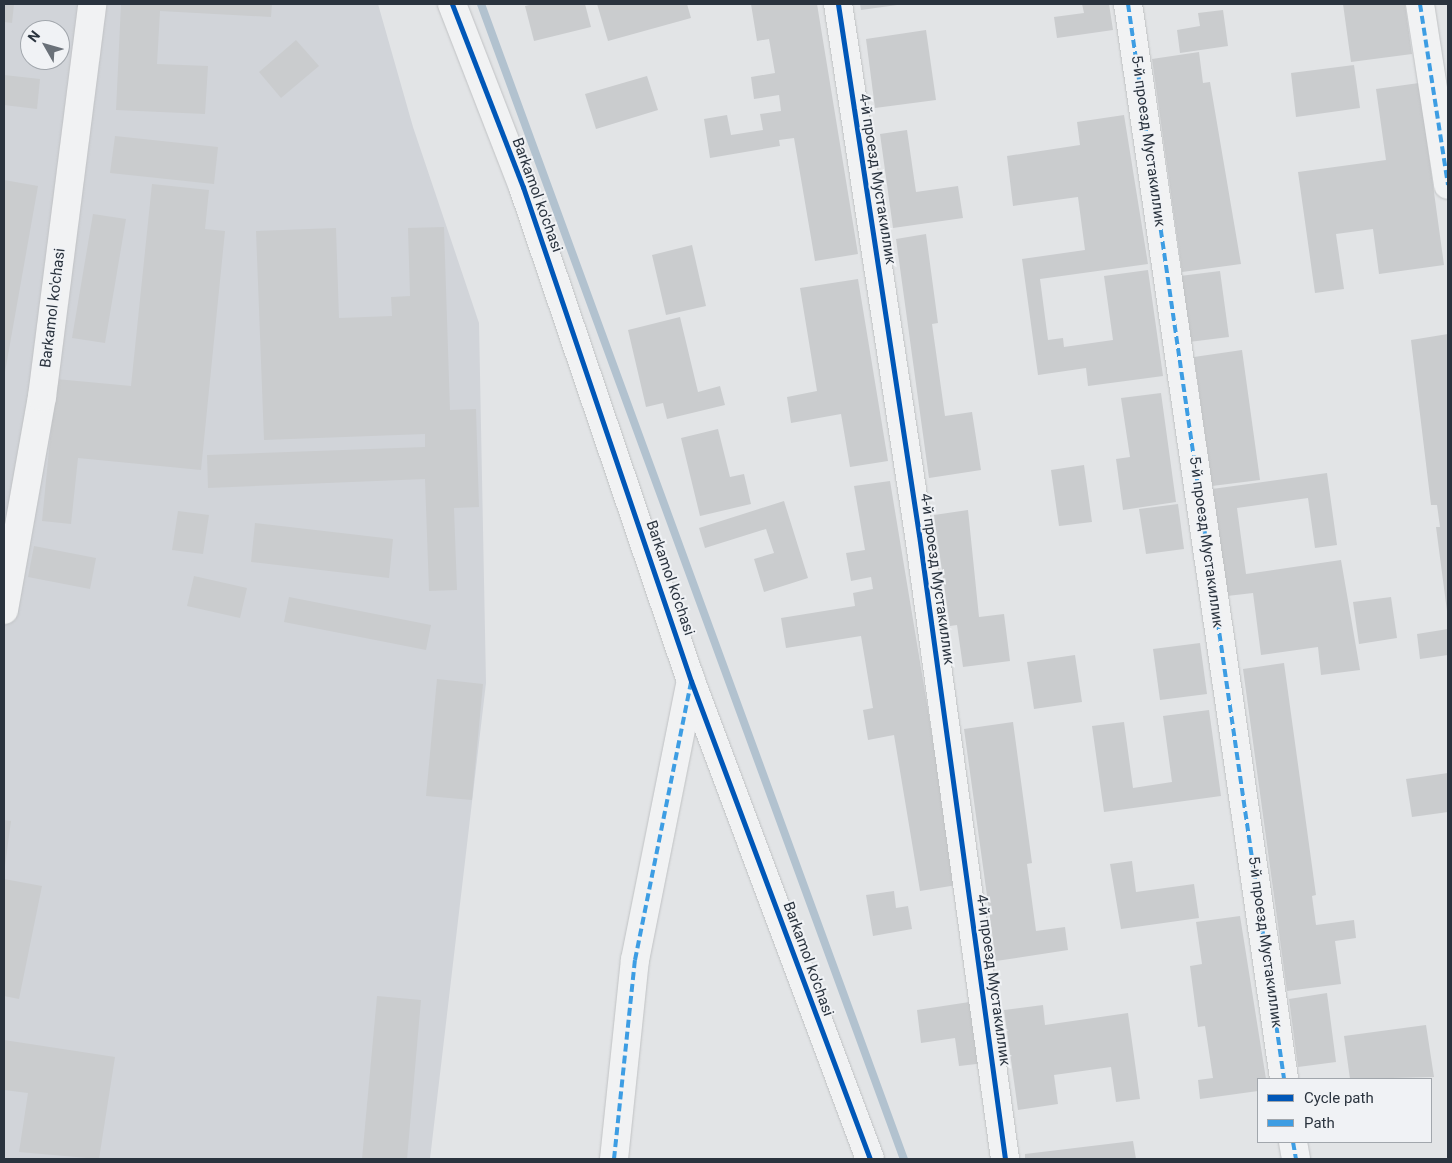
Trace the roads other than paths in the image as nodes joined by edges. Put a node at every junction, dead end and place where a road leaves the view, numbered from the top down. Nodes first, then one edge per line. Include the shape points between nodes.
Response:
1 (92, 4) edge
2 (452, 4) edge
3 (838, 4) edge
4 (1128, 4) edge
5 (1420, 4) edge
6 (1448, 185) edge
7 (4, 610) edge
8 (691, 681) junction
9 (1284, 1078) edge
10 (1294, 1143) edge
11 (614, 1159) edge
12 (870, 1159) edge
13 (1005, 1159) edge
14 (1296, 1159) edge

1 - 7 street, Barkamol ko'chasi via 42,397
2 - 8 street, Barkamol ko'chasi via 522,187
3 - 13 street, 4-й проезд Мустакиллик via 919,536
4 - 9 street, 5-й проезд Мустакиллик
5 - 6 street
8 - 11 street via 635,960
8 - 12 street, Barkamol ko'chasi
10 - 14 street

